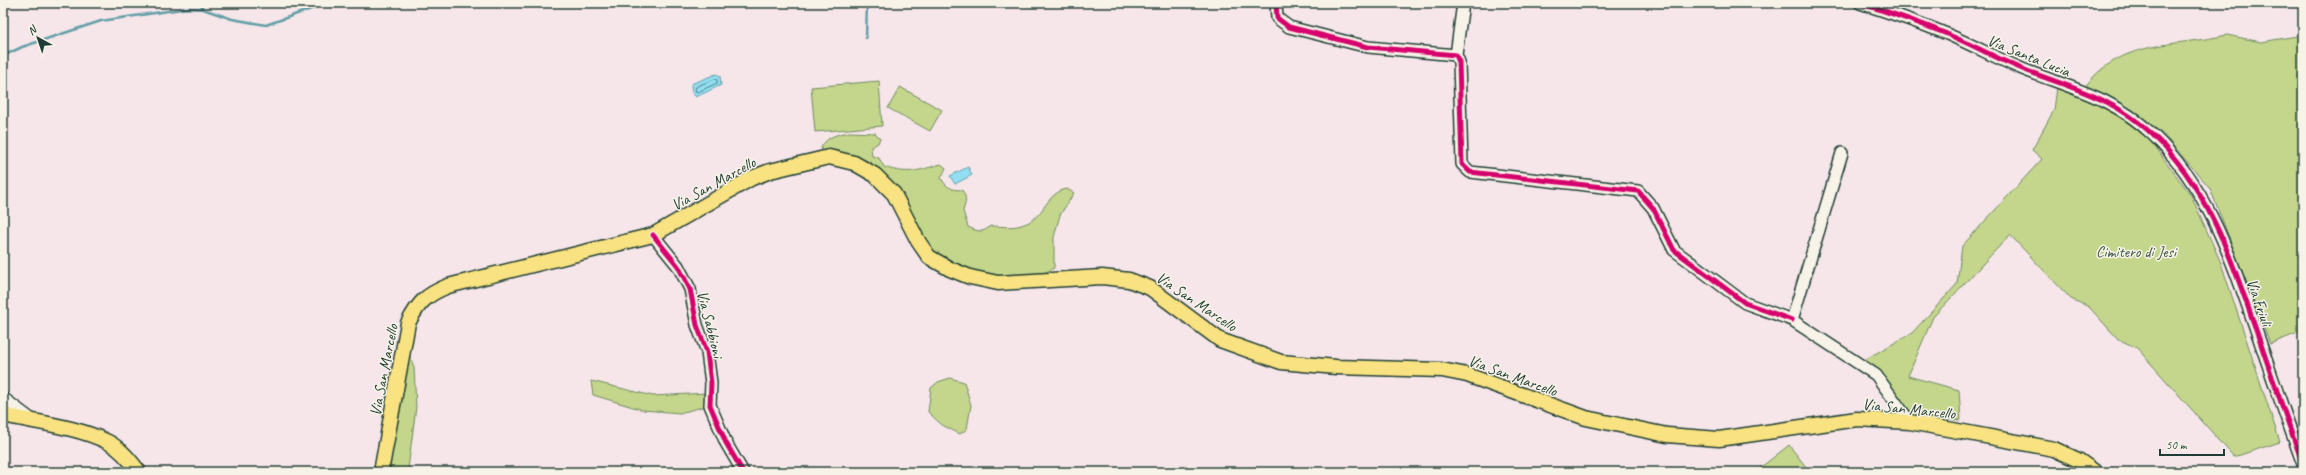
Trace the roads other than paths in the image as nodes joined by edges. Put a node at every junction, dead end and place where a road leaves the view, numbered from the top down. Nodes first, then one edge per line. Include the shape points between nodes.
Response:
1 (1276, 3) edge
2 (1462, 3) edge
3 (1860, 3) edge
4 (1456, 55) junction
5 (1842, 153) dead end
6 (2174, 157) joint
7 (653, 234) junction
8 (1792, 320) junction
9 (3, 398) edge
10 (3, 415) edge
11 (35, 422) junction
12 (1910, 422) junction
13 (2303, 464) edge
14 (139, 472) edge
15 (381, 472) edge
16 (743, 472) edge
17 (2095, 472) edge

1 - 4 street via 1277,18 1289,28 1368,47
2 - 4 street
3 - 6 street, Via Santa Lucia via 1918,23 2021,68 2081,89 2136,121
4 - 8 street via 1459,62 1462,164 1470,172 1638,190 1653,208 1674,250 1745,303
5 - 8 street
6 - 13 street, Via Friuli via 2197,188 2216,222
7 - 12 main road, Via San Marcello via 752,178 770,171 829,157 854,163 875,175 894,194 918,241 930,257 950,269 970,277 998,283 1102,278 1129,280 1150,288 1220,340 1281,362 1442,370 1467,375 1586,418 1667,435 1719,439 1857,419
7 - 15 main road, Via San Marcello via 448,286 430,294 417,306 408,323
7 - 16 street, Via Sabbioni via 678,266 690,289 697,324 707,352 711,382 710,405 726,443
8 - 12 street via 1876,375
9 - 11 street
10 - 11 main road
11 - 14 main road via 108,442 127,456
12 - 17 main road, Via San Marcello via 2054,449 2078,460

